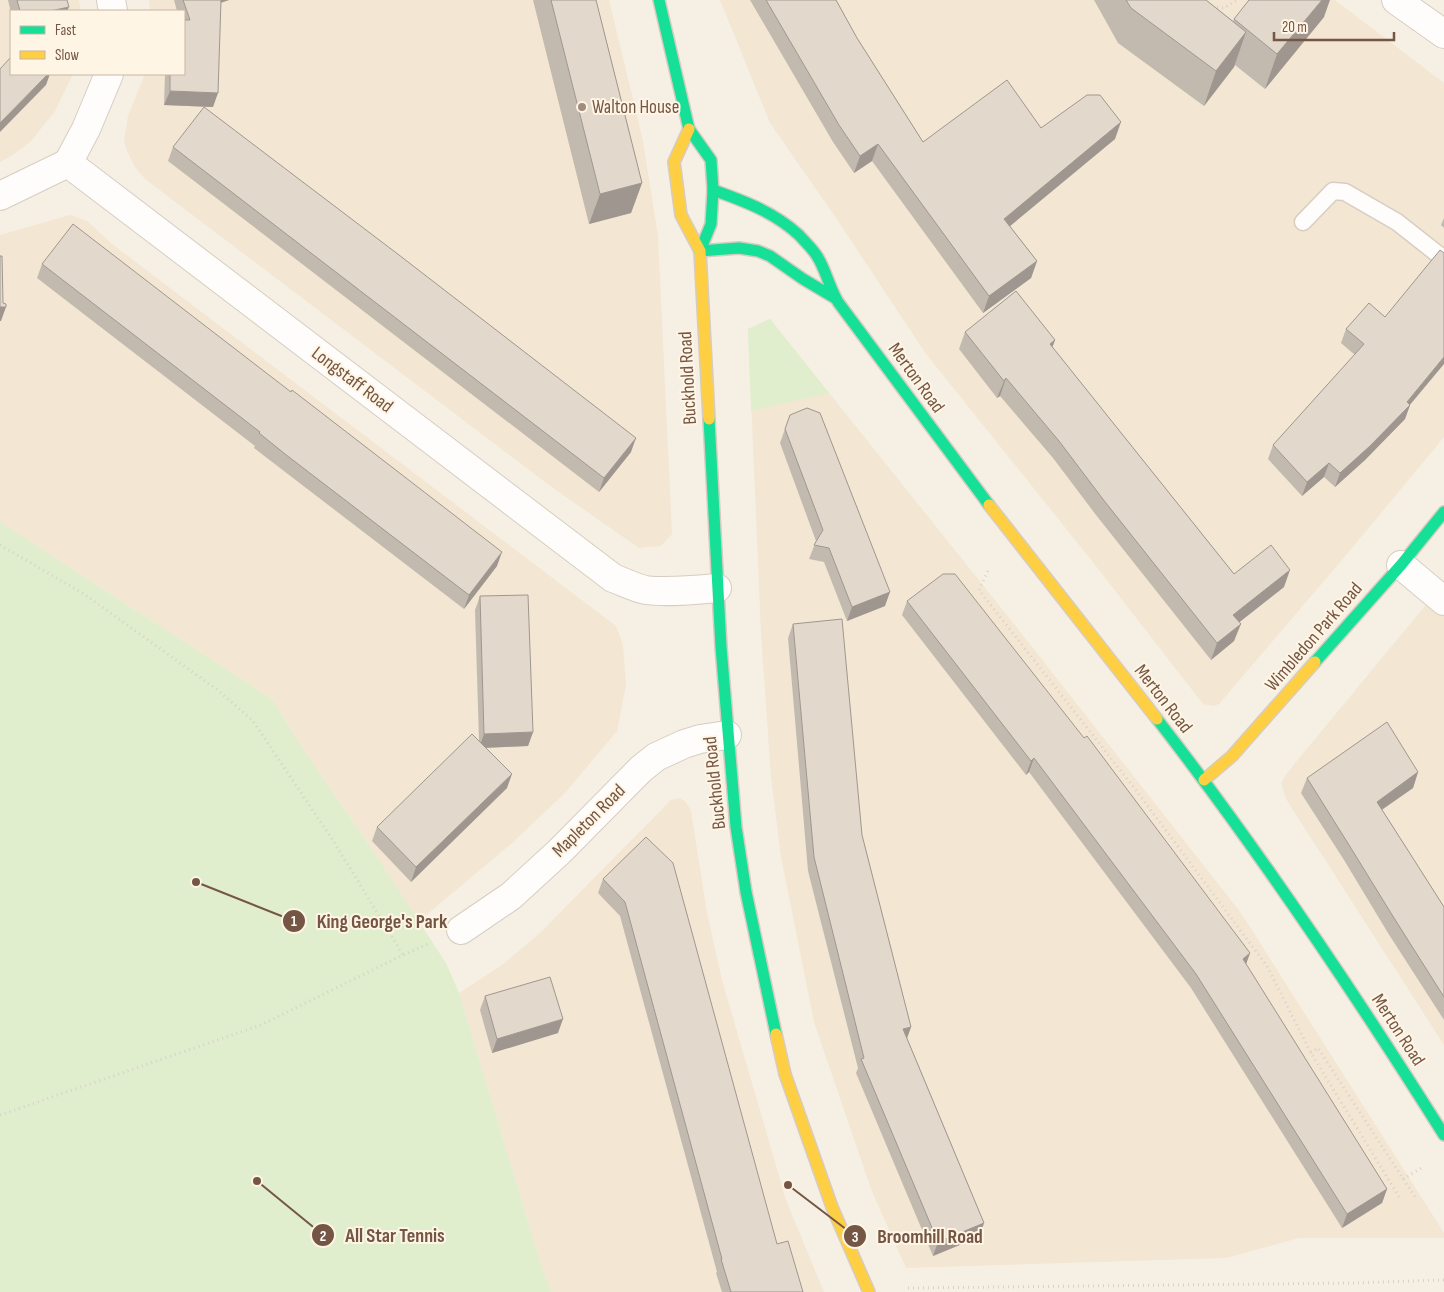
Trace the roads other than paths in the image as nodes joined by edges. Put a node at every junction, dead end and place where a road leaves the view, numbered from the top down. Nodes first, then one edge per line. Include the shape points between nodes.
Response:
1 (659, 0) edge
2 (1396, 0) edge
3 (1444, 34) edge
4 (109, 75) edge
5 (689, 129) junction
6 (68, 164) junction
7 (713, 190) junction
8 (0, 196) edge
9 (1303, 222) dead end
10 (700, 251) junction
11 (1444, 259) edge
12 (835, 298) junction
13 (1444, 512) edge
14 (1401, 565) junction
15 (717, 588) junction
16 (1444, 600) edge
17 (728, 735) junction
18 (1204, 780) junction
19 (461, 930) road end
20 (1444, 1135) edge
21 (869, 1292) edge

1 - 5 street
2 - 3 street
4 - 6 street
5 - 7 street via 710,160
5 - 10 street via 674,162 681,215
6 - 8 street
6 - 15 street, Longstaff Road via 613,578 647,590
7 - 10 street via 711,224
7 - 12 street, Merton Road via 756,207 791,228 817,256
9 - 11 lane via 1333,191 1345,192 1397,222
10 - 12 street, Merton Road via 749,248 765,253
10 - 15 street, Buckhold Road
12 - 18 street, Merton Road via 1006,528
13 - 14 street, Wimbledon Park Road
14 - 16 street
14 - 18 street, Wimbledon Park Road via 1232,756
15 - 17 street, Buckhold Road
17 - 19 street, Mapleton Road via 700,739 656,757 512,896
17 - 21 street, Buckhold Road via 736,828 746,892 785,1074 832,1208
18 - 20 street, Merton Road via 1289,898

